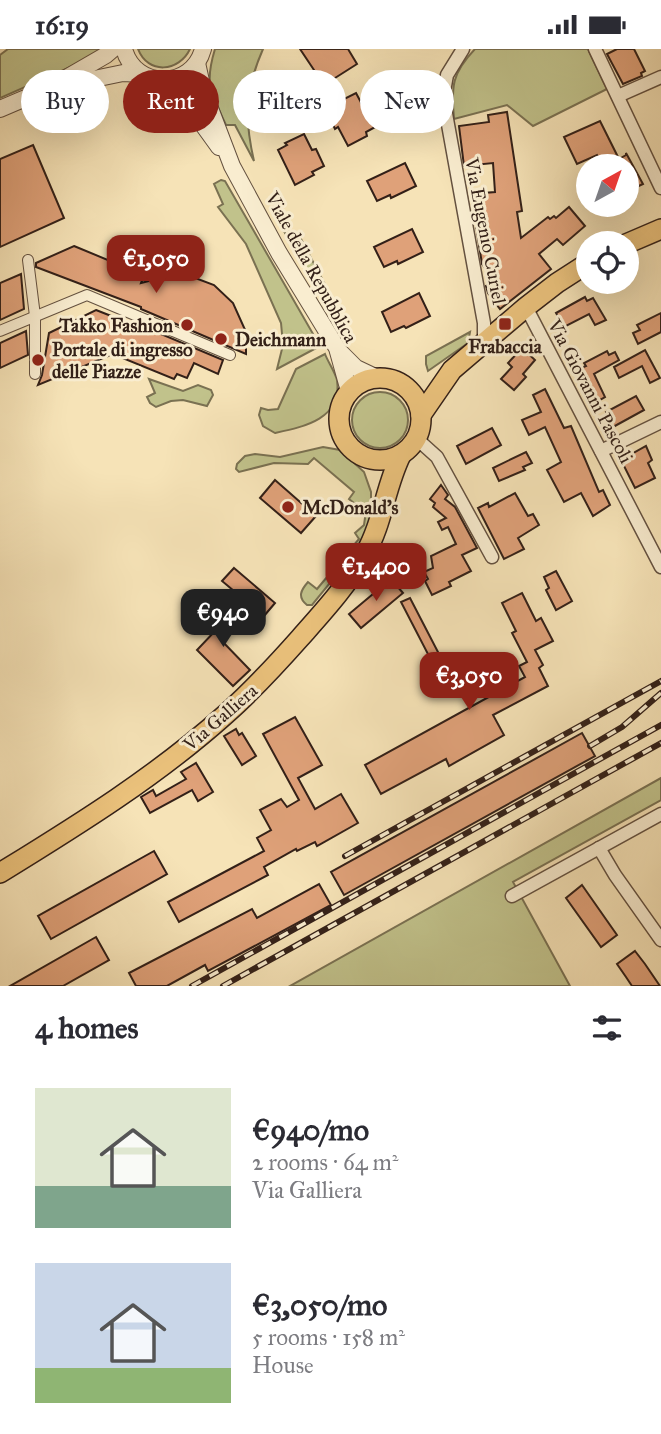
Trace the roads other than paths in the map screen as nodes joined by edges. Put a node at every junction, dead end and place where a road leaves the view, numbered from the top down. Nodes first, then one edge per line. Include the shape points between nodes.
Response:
1 (113, 49) edge
2 (124, 49) edge
3 (463, 49) edge
4 (595, 49) edge
5 (200, 56) edge
6 (80, 70) edge
7 (136, 70) edge
8 (187, 70) edge
9 (661, 77) edge
10 (618, 96) junction
11 (21, 100) edge
12 (0, 109) edge
13 (209, 133) edge
14 (232, 166) junction
15 (661, 188) edge
16 (661, 229) edge
17 (639, 238) edge
18 (28, 260) dead end
19 (576, 271) edge
20 (526, 307) junction
21 (36, 316) junction
22 (0, 331) edge
23 (484, 342) junction
24 (337, 348) junction
25 (230, 355) dead end
26 (452, 370) junction
27 (35, 374) dead end
28 (375, 377) junction
29 (402, 384) junction
30 (349, 391) junction
31 (421, 415) junction
32 (661, 422) edge
33 (417, 439) junction
34 (601, 451) junction
35 (401, 455) junction
36 (360, 456) junction
37 (384, 506) junction
38 (492, 557) dead end
39 (661, 567) edge
40 (661, 814) edge
41 (599, 848) junction
42 (0, 873) edge
43 (512, 896) dead end
44 (661, 940) edge

1 - 6 street
2 - 7 street
3 - 23 street, Via Eugenio Curiel via 447,75 443,97
4 - 10 street
5 - 8 street
5 - 14 street, Viale della Repubblica via 203,90
9 - 10 street
10 - 15 street
11 - 12 street
13 - 14 street, Viale della Repubblica
14 - 24 street, Viale della Repubblica
16 - 17 main road
18 - 21 street
19 - 20 main road
20 - 23 main road
20 - 34 street, Via Giovanni Pascoli
21 - 22 street
21 - 25 street via 87,295
21 - 27 street
23 - 26 main road
24 - 28 street via 356,368
24 - 30 street, Viale della Repubblica
26 - 29 main road via 415,384
26 - 31 main road
28 - 29 main road
28 - 30 main road
29 - 31 main road via 413,394
30 - 36 main road via 340,406 338,424 347,444
31 - 33 main road
32 - 34 street
33 - 35 main road
33 - 38 street via 437,457
34 - 39 street, Via Giovanni Pascoli
35 - 36 main road via 388,460
35 - 37 main road, Via Galliera
36 - 37 main road
37 - 42 main road, Via Galliera via 378,529 356,569 314,623 225,715 107,806
40 - 41 street
41 - 43 street
41 - 44 street

